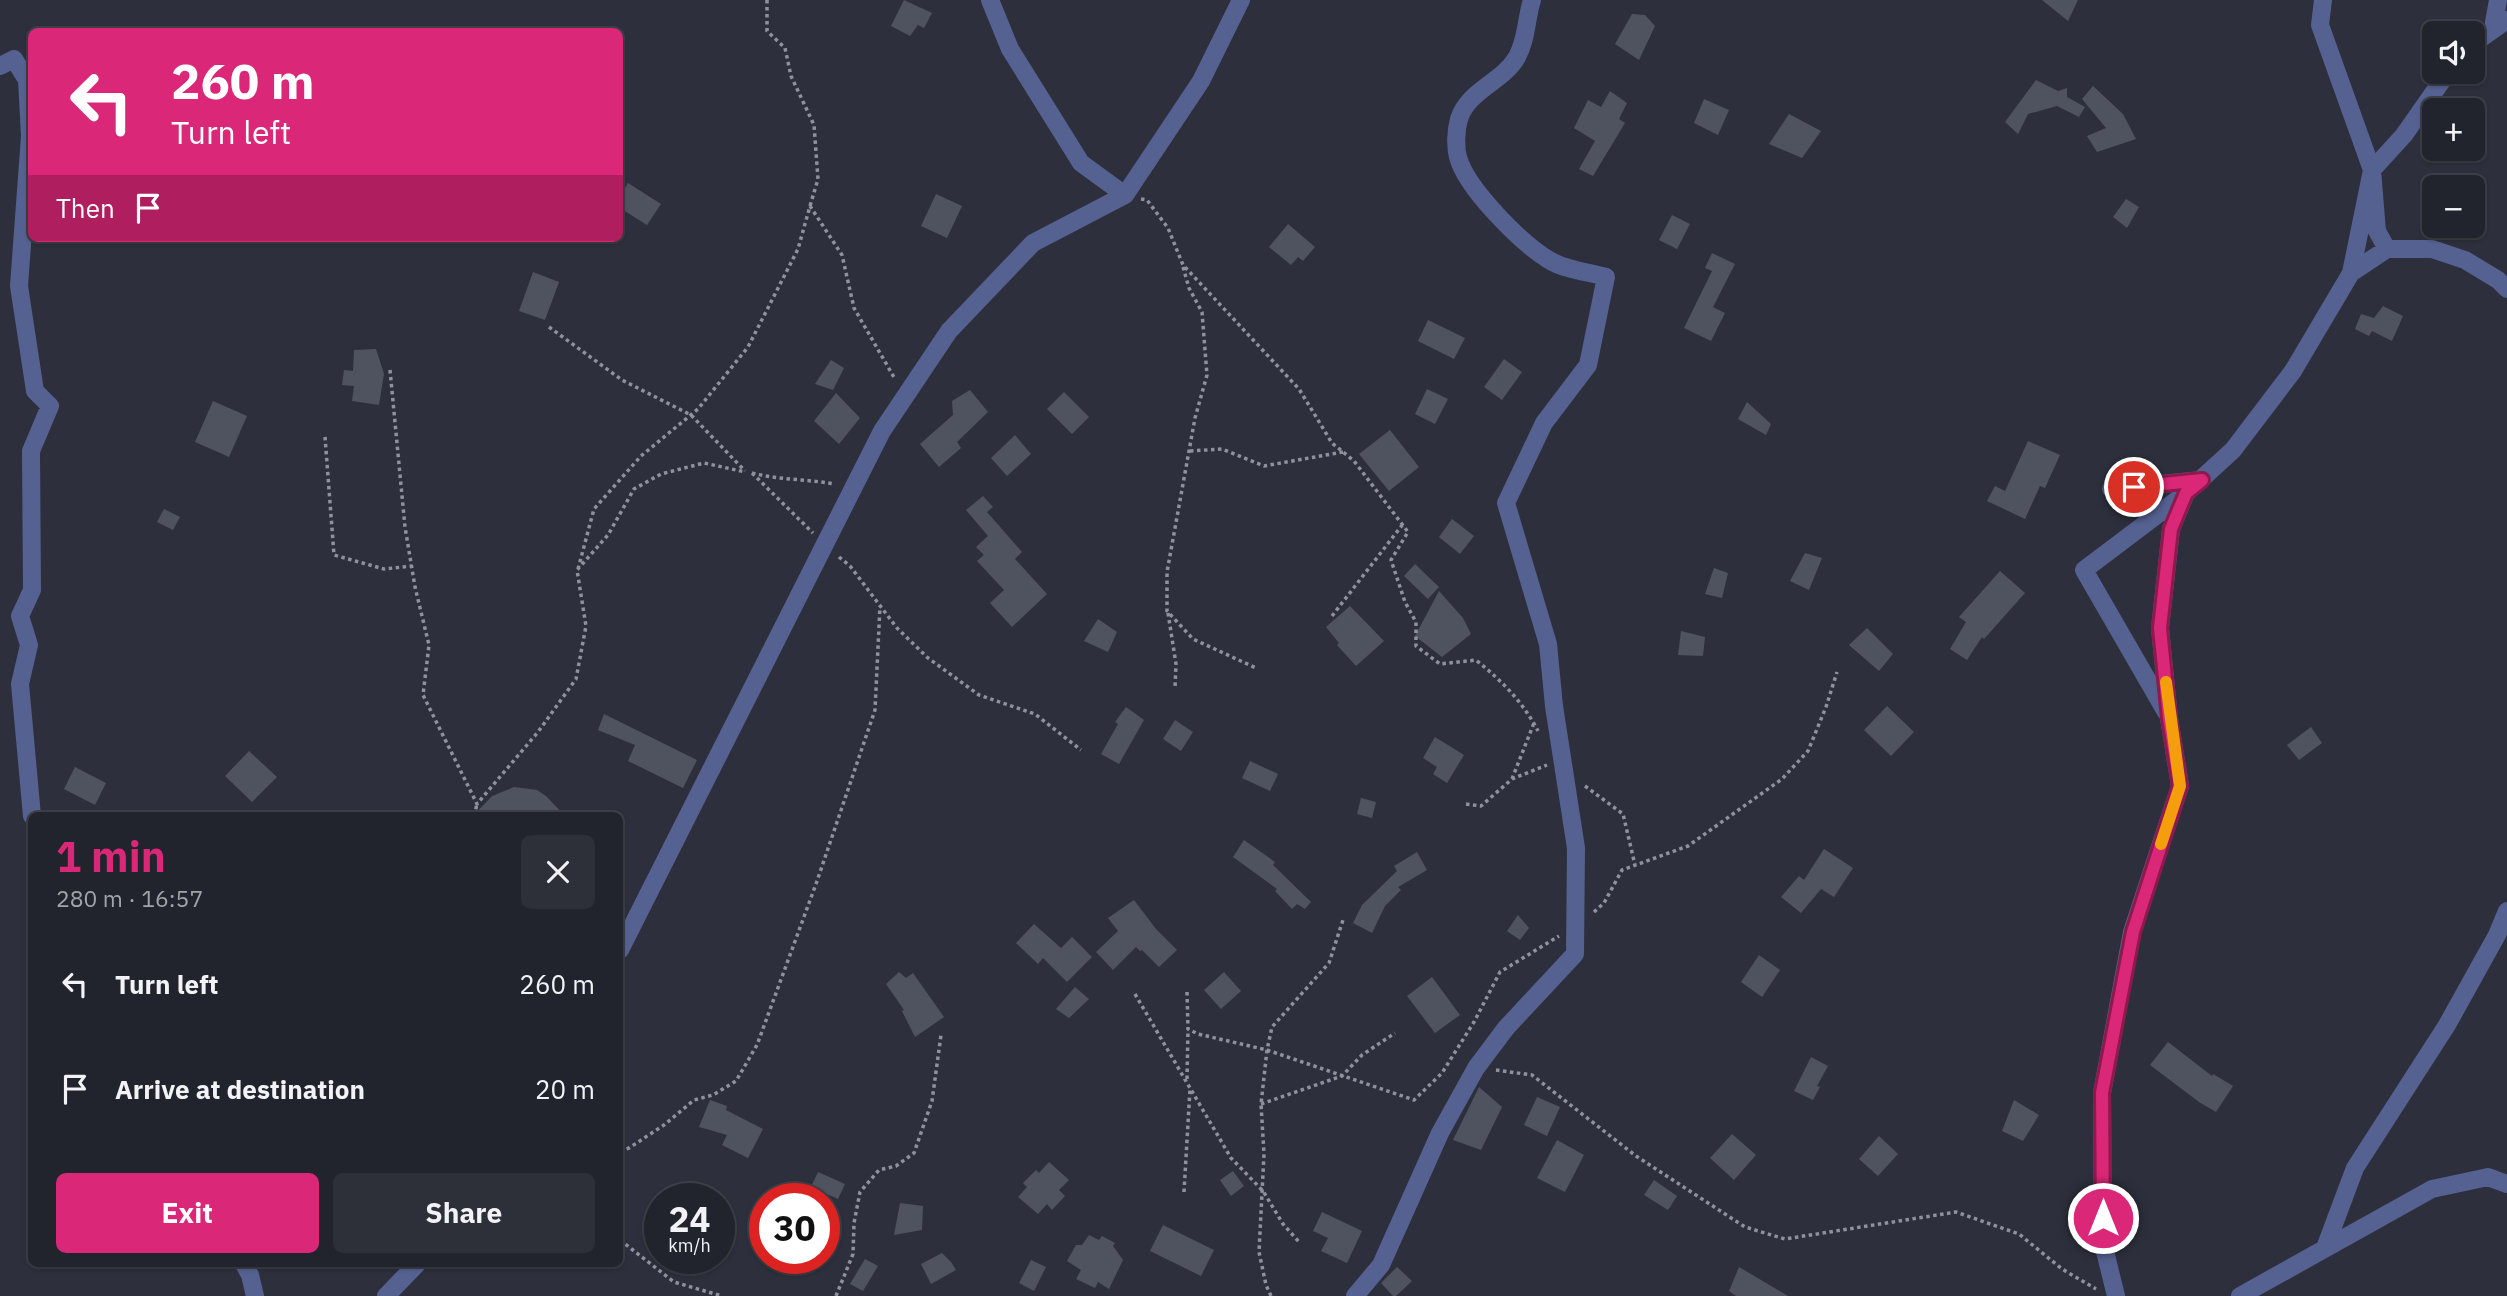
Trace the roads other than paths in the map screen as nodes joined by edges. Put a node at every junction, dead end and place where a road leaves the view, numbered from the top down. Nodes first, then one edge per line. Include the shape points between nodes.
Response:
1 (990, 0) edge
2 (1241, 0) edge
3 (1532, 0) edge
4 (2323, 0) edge
5 (2498, 0) edge
6 (2500, 24) edge
7 (2485, 35) edge
8 (0, 66) edge
9 (2440, 84) edge
10 (28, 99) edge
11 (28, 163) edge
12 (2372, 170) junction
13 (1125, 195) junction
14 (2387, 249) junction
15 (2351, 273) junction
16 (2507, 289) edge
17 (2202, 480) junction
18 (2111, 489) dead end
19 (2186, 493) junction
20 (2169, 718) junction
21 (32, 812) edge
22 (2507, 911) edge
23 (623, 944) edge
24 (2507, 1172) edge
25 (2488, 1177) junction
26 (2507, 1184) edge
27 (2325, 1248) junction
28 (246, 1267) edge
29 (414, 1267) edge
30 (254, 1296) edge
31 (386, 1296) edge
32 (1355, 1296) edge
33 (2116, 1296) edge
34 (2240, 1296) edge

1 - 13 street via 1010,49 1081,163
2 - 13 street via 1201,81
3 - 32 street via 1516,58 1471,99 1460,118 1457,141 1458,158 1479,195 1512,230 1550,261 1606,277 1588,365 1544,423 1506,503 1548,643 1557,769 1576,848 1575,954 1506,1028 1476,1068 1440,1133 1381,1265
4 - 12 street via 2320,25
5 - 6 street
6 - 7 street
8 - 10 street via 14,59 27,80
9 - 12 street via 2404,135
11 - 21 street via 19,286 35,391 50,406 32,452 32,590 20,616 29,645 20,684
12 - 14 street via 2377,231
12 - 15 street
13 - 23 street via 1032,243 948,331 882,431
14 - 15 street
14 - 16 street via 2432,249 2465,260
15 - 17 street via 2293,371 2233,450
17 - 18 street
17 - 19 street
19 - 20 street via 2171,529 2160,628
19 - 20 street via 2084,569
20 - 33 street via 2180,786 2133,932 2102,1093 2103,1243
22 - 27 street via 2447,1026 2355,1168
24 - 25 street
25 - 26 street
25 - 27 street via 2432,1189
27 - 34 street
28 - 30 street
29 - 31 street

